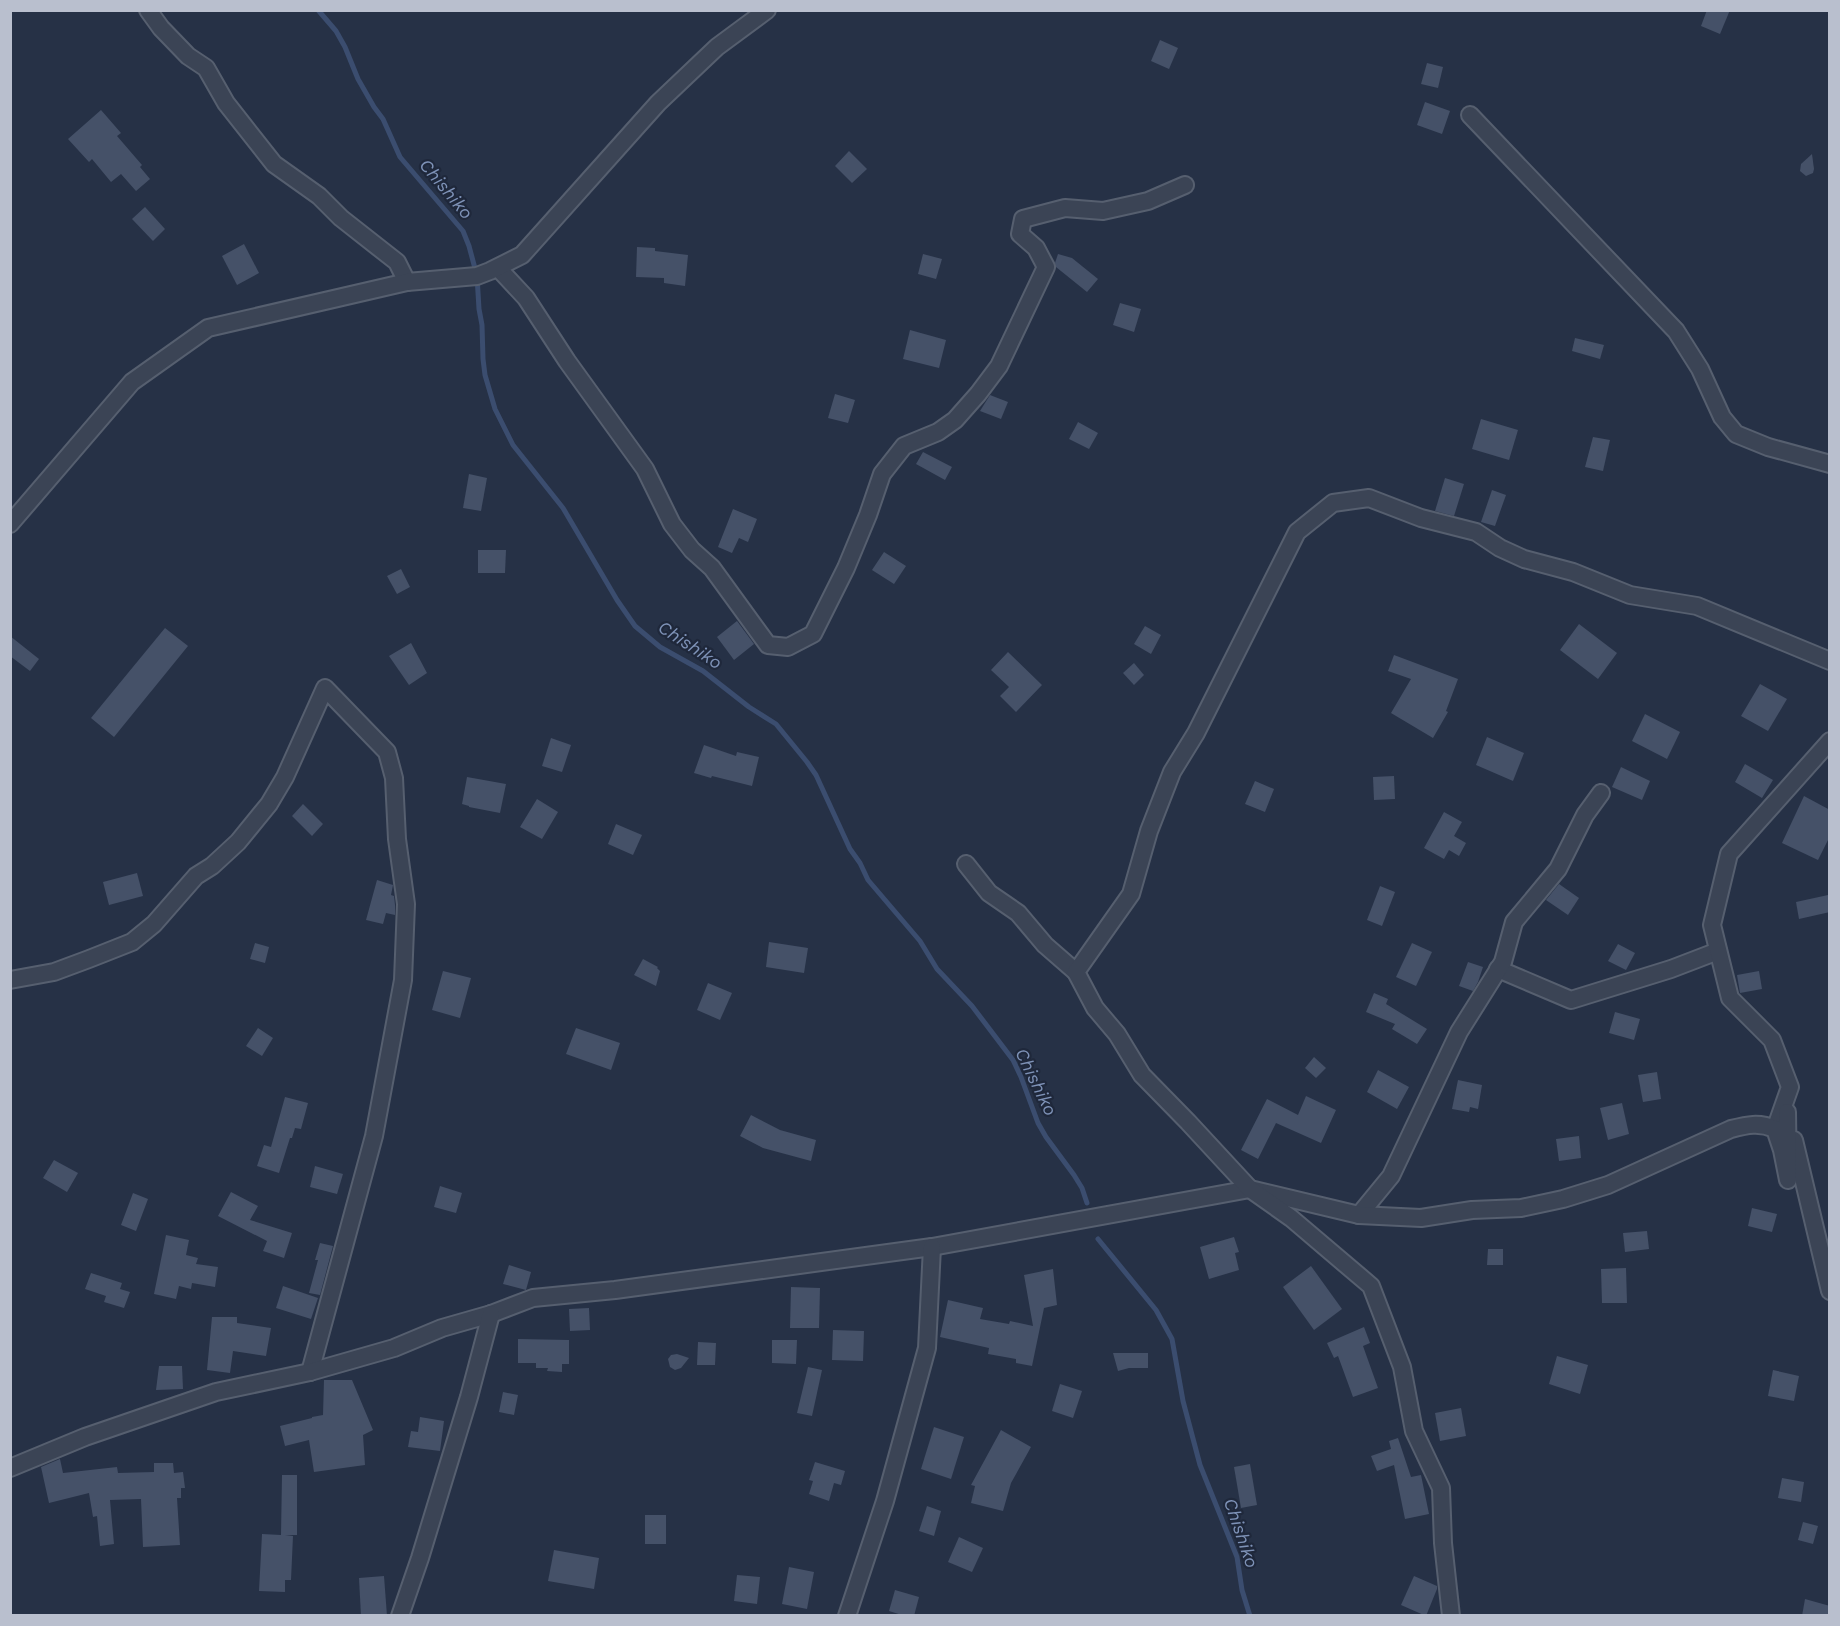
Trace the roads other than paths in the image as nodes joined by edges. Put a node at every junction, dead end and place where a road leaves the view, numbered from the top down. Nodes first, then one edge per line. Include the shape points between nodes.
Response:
1 (148, 10) edge
2 (767, 10) edge
3 (1470, 115) dead end
4 (1185, 185) dead end
5 (498, 268) junction
6 (407, 282) junction
7 (1830, 464) edge
8 (10, 524) edge
9 (1830, 660) edge
10 (1830, 741) edge
11 (1600, 793) dead end
12 (966, 864) dead end
13 (1718, 951) junction
14 (1498, 969) junction
15 (1076, 972) junction
16 (10, 980) edge
17 (1775, 1129) junction
18 (1250, 1189) junction
19 (1359, 1215) junction
20 (932, 1247) junction
21 (1830, 1291) edge
22 (491, 1314) junction
23 (310, 1372) junction
24 (10, 1468) edge
25 (400, 1616) edge
26 (847, 1616) edge
27 (1451, 1616) edge

1 - 6 street via 188,56 206,68 226,103 274,164 319,196 397,262
2 - 5 street via 717,47 658,104 522,255
3 - 7 street via 1676,331 1700,369 1722,417 1736,434
4 - 5 street via 1148,201 1102,212 1065,208 1023,219 1020,234 1036,248 1046,267 999,366 955,420 904,446 882,474 846,568 813,634 788,647 768,645 712,568 672,524 645,469 526,298
5 - 6 street via 477,276
6 - 8 street via 208,328 132,382
9 - 15 street via 1697,606 1630,595 1573,572 1524,559 1476,532 1421,518 1369,498 1333,503 1297,532 1201,723 1172,772 1149,831 1131,894
10 - 13 street via 1729,854 1712,925
11 - 14 street via 1558,869 1514,922
12 - 15 street via 989,893 1018,914
13 - 14 street via 1571,1000
13 - 17 street via 1730,998 1772,1040 1790,1087
14 - 19 street via 1459,1032 1391,1176
15 - 18 street via 1095,1008 1117,1034 1142,1075
16 - 23 street via 54,972 89,959 132,942 154,924 196,876 238,842 269,804 325,688 387,753 394,778 406,904 403,980 374,1136
17 - 19 street via 1748,1124 1731,1129 1608,1185 1521,1209 1472,1210 1421,1218
17 - 21 street via 1788,1180 1787,1112
18 - 19 street
18 - 20 street
18 - 27 street via 1291,1218 1371,1286 1402,1366 1414,1431 1441,1488
20 - 22 street via 533,1298
20 - 26 street via 927,1348 885,1501
22 - 23 street
22 - 25 street
23 - 24 street via 216,1392 85,1437

